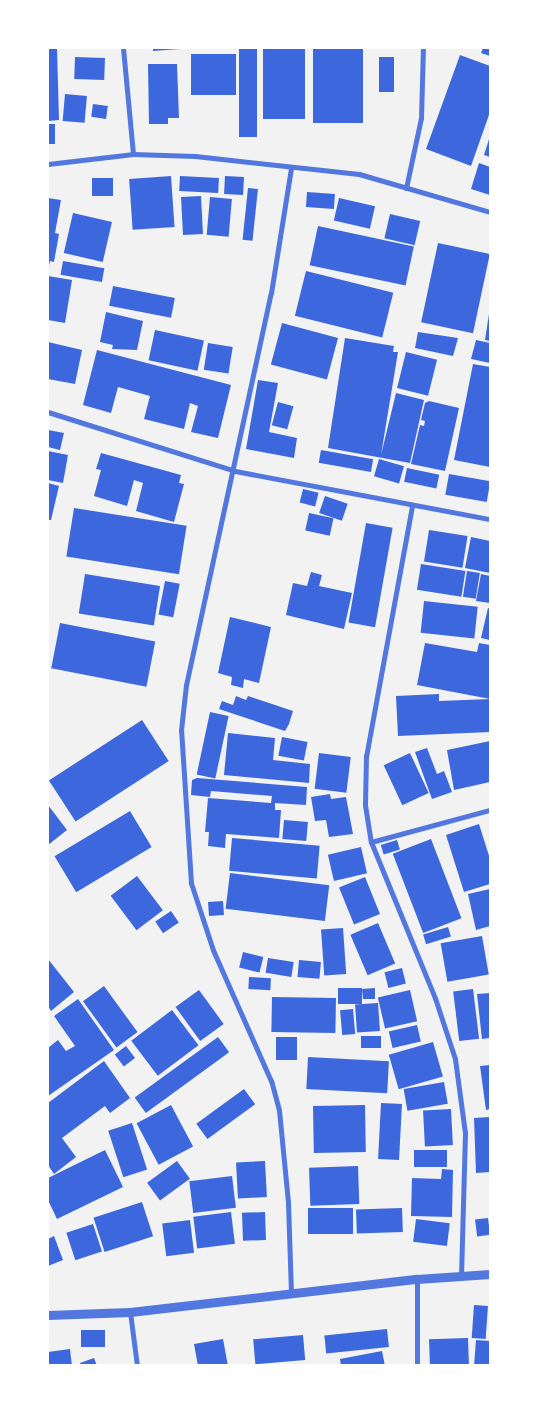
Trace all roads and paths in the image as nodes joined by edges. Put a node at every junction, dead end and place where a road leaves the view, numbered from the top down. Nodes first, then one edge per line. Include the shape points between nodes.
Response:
1 (123, 48) edge
2 (423, 48) edge
3 (133, 154) junction
4 (48, 164) edge
5 (291, 168) junction
6 (406, 188) junction
7 (490, 212) edge
8 (48, 412) edge
9 (235, 471) junction
10 (412, 506) junction
11 (490, 519) edge
12 (490, 810) edge
13 (371, 842) junction
14 (490, 1274) edge
15 (461, 1276) junction
16 (417, 1279) junction
17 (290, 1294) junction
18 (130, 1312) junction
19 (48, 1315) edge
20 (137, 1366) edge
21 (417, 1366) edge

1 - 3 street
2 - 6 street via 421,118
3 - 4 street
3 - 5 street via 195,156
5 - 6 street via 359,174
5 - 9 street via 271,293
6 - 7 street
8 - 9 street
9 - 10 street
9 - 17 street via 186,684 181,730 187,838 191,883 200,915 253,1035 279,1110 288,1202
10 - 11 street
10 - 13 street via 366,756 365,805
12 - 13 street
13 - 15 street via 435,998 455,1059 465,1134
14 - 15 street
15 - 16 street
16 - 17 street
16 - 21 street
17 - 18 street
18 - 19 street
18 - 20 street

